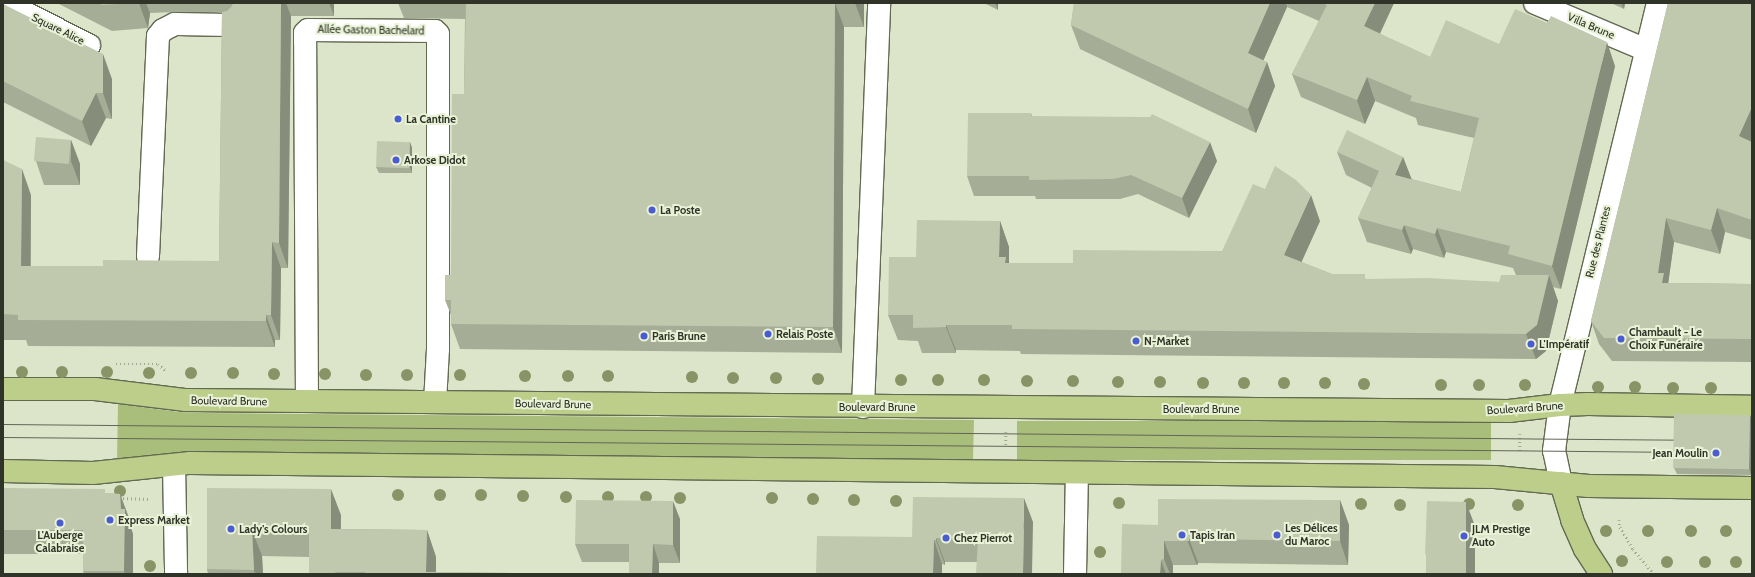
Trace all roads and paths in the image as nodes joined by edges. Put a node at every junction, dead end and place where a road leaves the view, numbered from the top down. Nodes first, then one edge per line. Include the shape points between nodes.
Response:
1 (5, 3) edge
2 (879, 3) edge
3 (1535, 3) edge
4 (1658, 3) edge
5 (231, 25) edge
6 (89, 45) edge
7 (1646, 50) junction
8 (148, 256) dead end
9 (3, 388) edge
10 (307, 401) junction
11 (435, 402) junction
12 (1560, 405) junction
13 (863, 407) junction
14 (1752, 407) edge
15 (1006, 408) junction
16 (1520, 431) dead end
17 (1520, 456) dead end
18 (174, 465) junction
19 (3, 471) edge
20 (1007, 473) junction
21 (1077, 473) junction
22 (1561, 484) junction
23 (1752, 488) edge
24 (1619, 520) dead end
25 (176, 574) edge
26 (1075, 574) edge
27 (1601, 574) edge
28 (1654, 574) edge

1 - 6 street, Square Alice
2 - 13 street
3 - 7 street, Villa Brune
4 - 7 street, Rue des Plantes
5 - 8 street via 175,24 163,30 158,36
7 - 12 street, Rue des Plantes
9 - 10 main road, Boulevard Brune via 95,389 186,400
10 - 11 main road, Boulevard Brune
10 - 11 street, Allée Gaston Bachelard via 298,28 435,31 438,34 438,349
11 - 13 main road, Boulevard Brune
12 - 14 main road, Boulevard Brune
12 - 15 main road, Boulevard Brune via 1508,411
12 - 22 street, Rue des Plantes via 1554,451
13 - 15 main road, Boulevard Brune
15 - 20 path
16 - 17 path
18 - 19 main road via 93,473
18 - 20 main road via 190,463
18 - 25 street
20 - 21 main road
21 - 22 main road via 1495,477
21 - 26 street
22 - 23 main road
22 - 27 main road via 1572,520 1585,549
24 - 28 path via 1632,549

